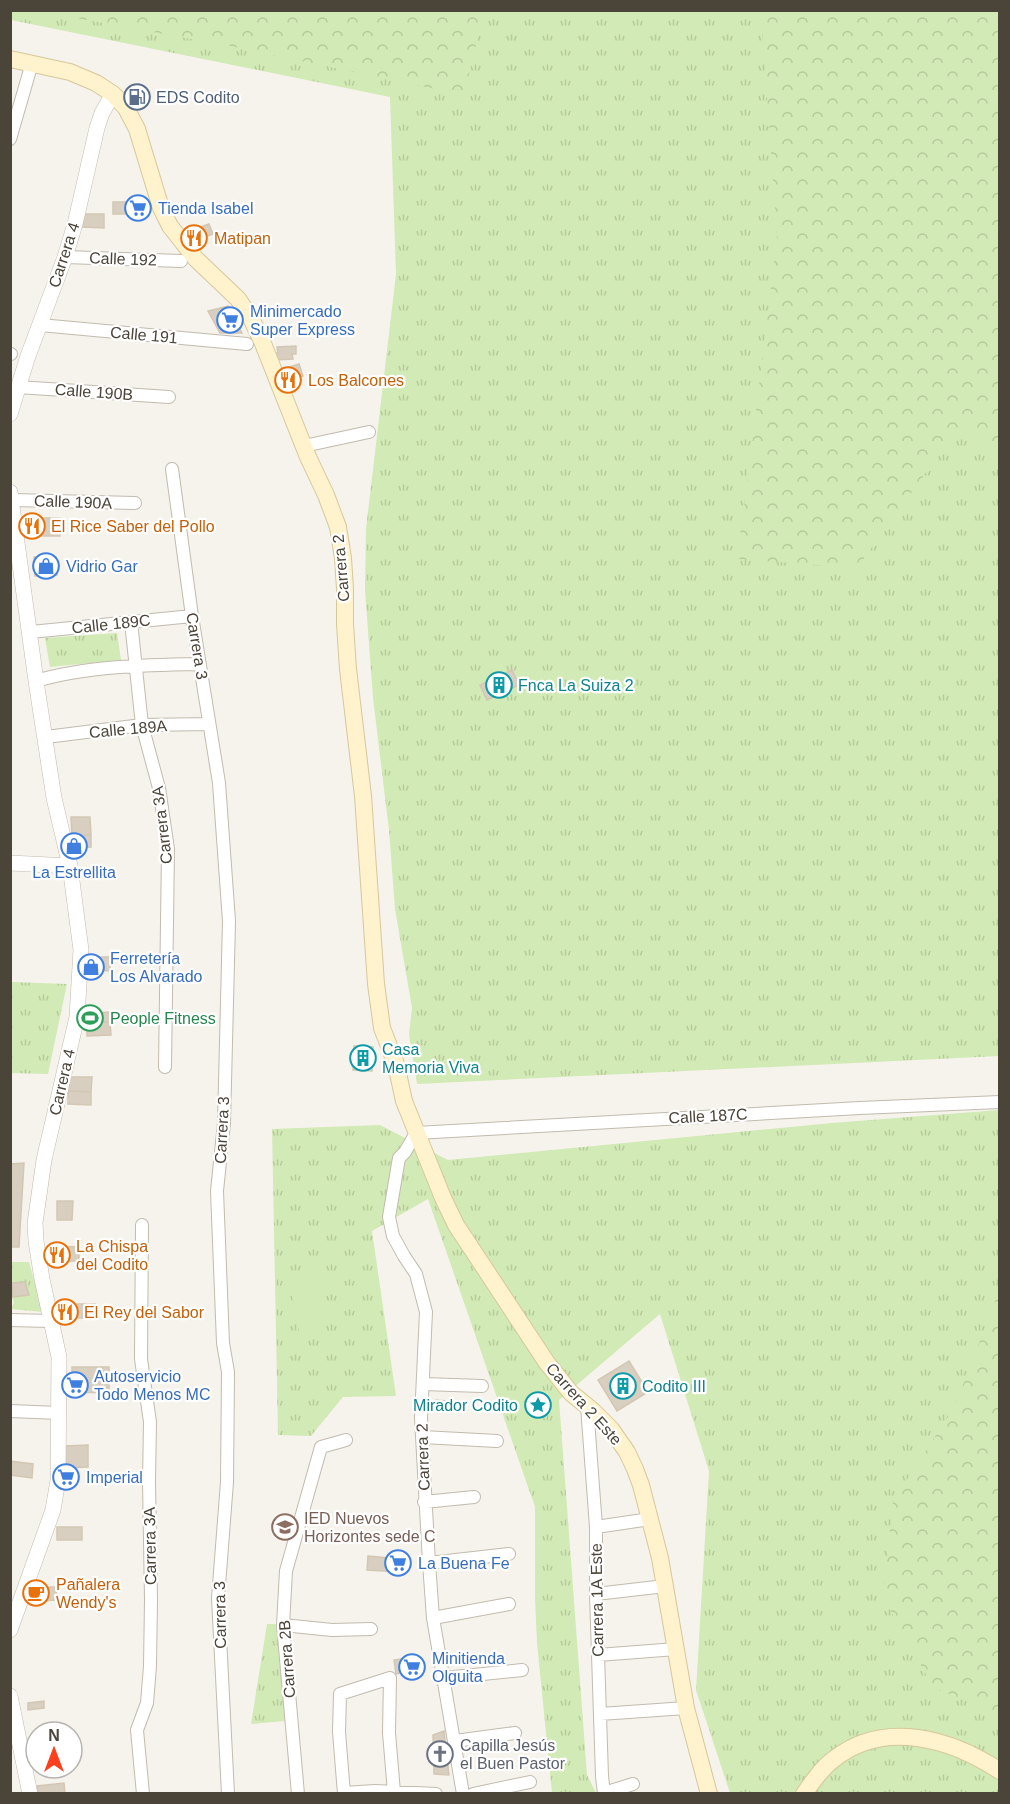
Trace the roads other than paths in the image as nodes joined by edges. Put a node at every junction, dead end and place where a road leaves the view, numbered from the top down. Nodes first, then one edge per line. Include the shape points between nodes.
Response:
1 (10, 59) edge
2 (32, 63) junction
3 (112, 94) junction
4 (11, 134) edge
5 (65, 257) junction
6 (181, 261) dead end
7 (40, 325) junction
8 (247, 344) dead end
9 (18, 387) junction
10 (169, 397) dead end
11 (10, 414) edge
12 (369, 432) dead end
13 (304, 446) junction
14 (172, 469) dead end
15 (11, 496) edge
16 (135, 503) dead end
17 (192, 616) junction
18 (131, 622) junction
19 (31, 632) junction
20 (200, 664) junction
21 (136, 665) junction
22 (36, 681) junction
23 (209, 724) junction
24 (142, 725) junction
25 (46, 737) junction
26 (10, 863) edge
27 (70, 866) junction
28 (396, 1064) joint
29 (165, 1067) dead end
30 (999, 1102) edge
31 (416, 1133) junction
32 (142, 1225) dead end
33 (10, 1320) edge
34 (51, 1321) junction
35 (423, 1384) junction
36 (482, 1386) dead end
37 (587, 1406) junction
38 (10, 1411) edge
39 (59, 1413) junction
40 (422, 1437) junction
41 (346, 1440) dead end
42 (498, 1442) dead end
43 (474, 1497) dead end
44 (424, 1502) junction
45 (650, 1518) junction
46 (596, 1527) junction
47 (509, 1554) dead end
48 (429, 1563) junction
49 (665, 1586) junction
50 (596, 1594) junction
51 (509, 1604) dead end
52 (433, 1618) junction
53 (283, 1626) junction
54 (371, 1629) dead end
55 (10, 1630) edge
56 (676, 1649) junction
57 (598, 1655) junction
58 (522, 1670) dead end
59 (444, 1678) junction
60 (10, 1696) edge
61 (686, 1708) junction
62 (600, 1713) junction
63 (515, 1733) dead end
64 (454, 1741) junction
65 (999, 1771) edge
66 (530, 1782) dead end
67 (633, 1784) dead end
68 (394, 1792) junction
69 (344, 1793) edge
70 (604, 1793) edge
71 (30, 1794) edge
72 (142, 1794) edge
73 (228, 1794) edge
74 (298, 1794) edge
75 (436, 1794) edge
76 (463, 1794) edge
77 (473, 1794) edge
78 (709, 1794) edge
79 (804, 1794) edge

1 - 2 main road, Carrera 2
2 - 3 main road, Carrera 2 via 70,72
2 - 4 street
3 - 5 street, Carrera 4 via 97,128
3 - 13 main road, Carrera 2 via 135,123 170,226 251,318
5 - 6 street, Calle 192
5 - 7 street, Carrera 4
7 - 8 street, Calle 191
7 - 9 street, Carrera 4
9 - 10 street, Calle 190B
9 - 11 street, Carrera 4
12 - 13 street
13 - 28 main road, Carrera 2 via 338,527 343,558 347,659 363,796 376,984 382,1028
14 - 17 street, Carrera 3
15 - 16 street, Calle 190A
15 - 19 street, Carrera 4
17 - 18 street, Calle 189C
17 - 20 street, Carrera 3
18 - 19 street, Calle 189C
18 - 21 street, Carrera 3A
19 - 22 street, Carrera 4
20 - 21 street
20 - 23 street, Carrera 3
21 - 22 street
21 - 24 street, Carrera 3A
22 - 25 street, Carrera 4
23 - 24 street, Calle 189A
23 - 73 street, Carrera 3 via 219,783 229,921 224,1123 217,1191 223,1343 228,1372 227,1482 218,1598
24 - 25 street, Calle 189A
24 - 29 street, Carrera 3A via 159,788 168,849
25 - 27 street, Carrera 4 via 54,798
26 - 27 street
27 - 34 street, Carrera 4 via 81,950 77,1017 44,1160 35,1223
28 - 31 main road, Carrera 2 Este
30 - 31 street, Calle 187C
31 - 35 street, Carrera 2 via 399,1158 389,1217 393,1236 416,1274 426,1312
31 - 37 main road, Carrera 2 Este via 456,1225 547,1363
32 - 72 street, Carrera 3A via 141,1359 150,1422 151,1600 148,1694 137,1730
33 - 34 street
34 - 39 street, Carrera 4 via 60,1357
35 - 36 street
35 - 40 street, Carrera 2
37 - 45 main road, Carrera 2 Este via 611,1429 627,1452
37 - 46 street, Carrera 1A Este
38 - 39 street
39 - 55 street, Carrera 4 via 58,1480 53,1510
40 - 42 street
40 - 44 street, Carrera 2
41 - 53 street, Carrera 2B via 321,1447 286,1571
43 - 44 street
44 - 48 street, Carrera 2
45 - 46 street
45 - 49 main road, Carrera 2 Este
46 - 50 street, Carrera 1A Este
47 - 48 street
48 - 52 street, Carrera 2
49 - 50 street
49 - 56 main road, Carrera 2 Este
50 - 57 street, Carrera 1A Este
51 - 52 street
52 - 59 street, Carrera 2
53 - 54 street
53 - 74 street, Carrera 2B
56 - 57 street
56 - 61 main road, Carrera 2 Este
57 - 62 street, Carrera 1A Este
58 - 59 street
59 - 64 street, Carrera 2
60 - 71 street
61 - 62 street
61 - 78 main road, Carrera 2 Este
62 - 70 street, Carrera 1A Este
63 - 64 street
64 - 76 street, Carrera 2
65 - 79 main road via 955,1747 912,1737 891,1737 870,1741 834,1759
66 - 77 street
67 - 70 street
68 - 69 street
68 - 69 street via 390,1678 340,1694
68 - 75 street

